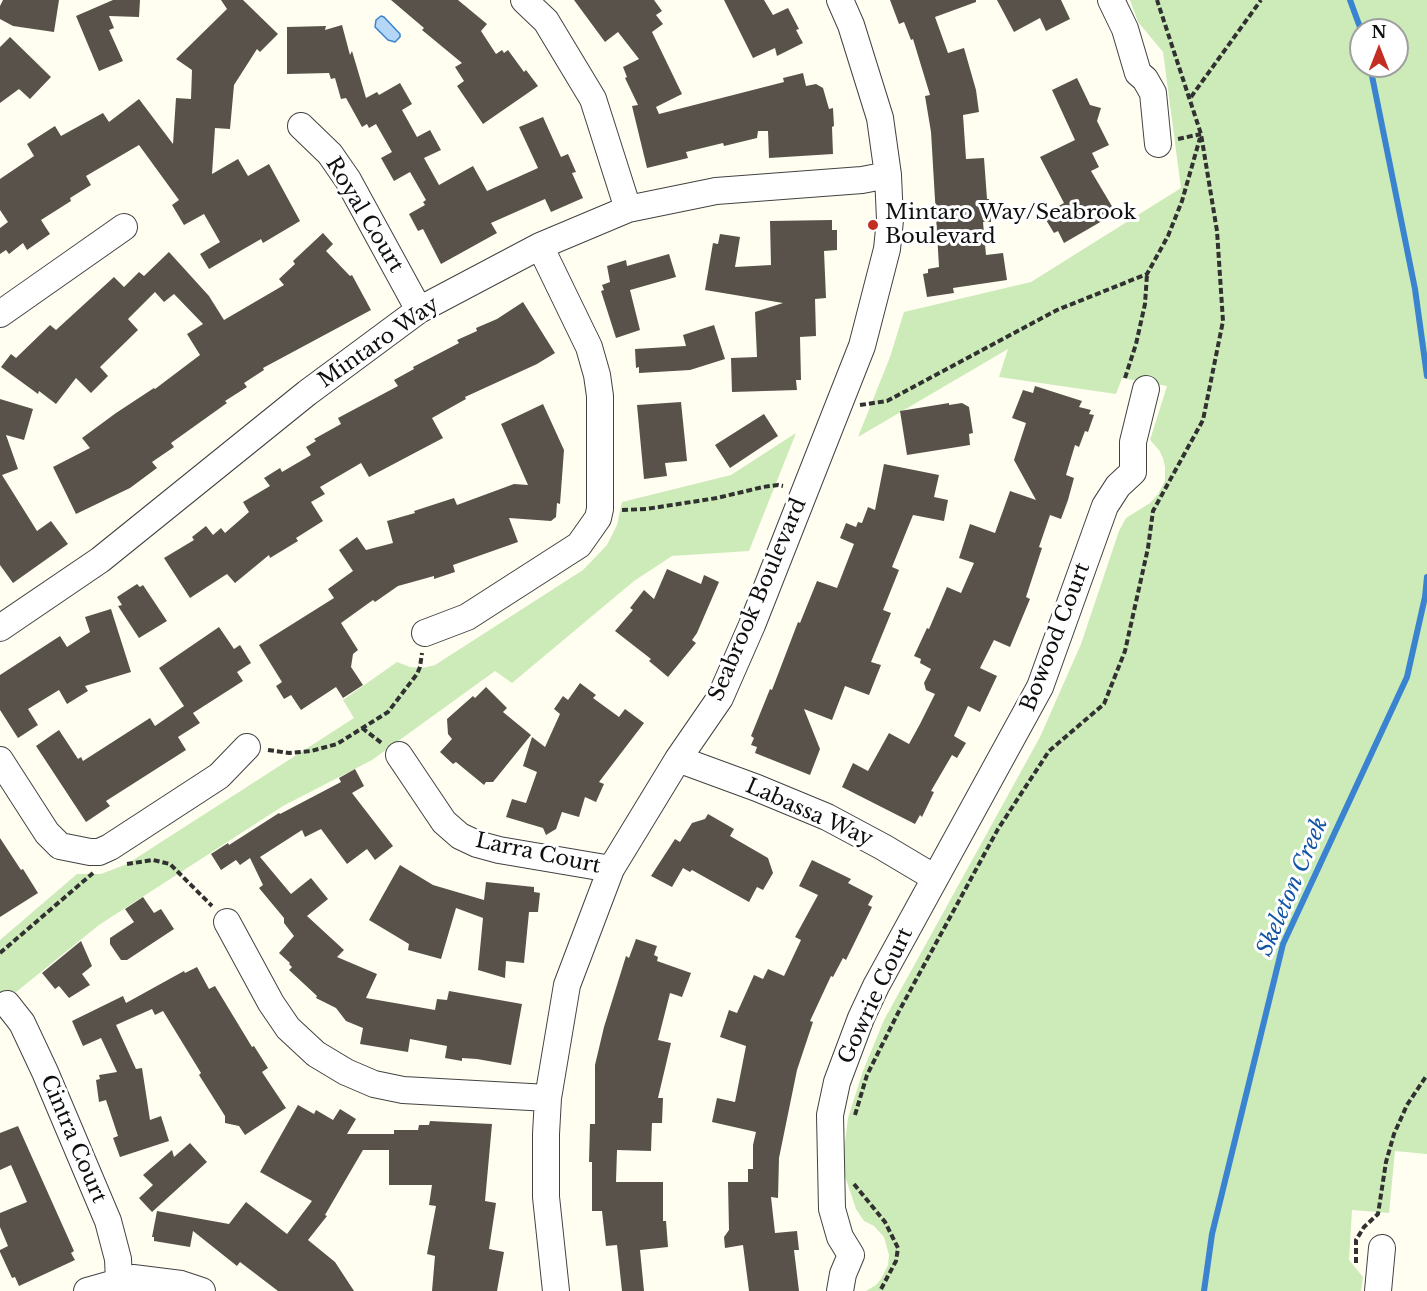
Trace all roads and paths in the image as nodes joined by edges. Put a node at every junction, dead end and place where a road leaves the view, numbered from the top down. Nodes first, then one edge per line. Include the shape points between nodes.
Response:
1 (524, 0) edge
2 (840, 0) edge
3 (1111, 0) edge
4 (1157, 0) edge
5 (1261, 0) edge
6 (1190, 97) junction
7 (301, 126) dead end
8 (1158, 144) dead end
9 (888, 175) junction
10 (628, 209) junction
11 (124, 227) dead end
12 (540, 246) junction
13 (1147, 274) junction
14 (419, 310) junction
15 (0, 314) edge
16 (1146, 388) joint
17 (839, 405) junction
18 (804, 492) junction
19 (600, 509) junction
20 (0, 628) edge
21 (425, 633) joint
22 (247, 747) joint
23 (399, 755) dead end
24 (678, 759) junction
25 (0, 760) edge
26 (99, 852) junction
27 (125, 864) dead end
28 (611, 869) junction
29 (935, 878) junction
30 (227, 922) joint
31 (0, 953) edge
32 (7, 1004) dead end
33 (1427, 1075) edge
34 (548, 1098) junction
35 (894, 1236) dead end
36 (1382, 1248) dead end
37 (1356, 1273) dead end
38 (119, 1281) junction
39 (87, 1291) edge
40 (202, 1291) edge
41 (556, 1291) edge
42 (840, 1291) edge
43 (880, 1291) edge
44 (1378, 1291) edge

1 - 10 street via 546,21 592,99
2 - 9 street, Seabrook Boulevard via 880,118
3 - 8 street via 1125,28 1138,73 1153,93
4 - 6 path
5 - 6 path
6 - 13 path via 1201,134 1182,201
7 - 14 street, Royal Court via 330,154 348,180
9 - 10 street, Mintaro Way via 716,191
9 - 17 street, Seabrook Boulevard via 887,249 862,346
10 - 12 street, Mintaro Way
11 - 15 street
12 - 14 street, Mintaro Way
12 - 19 street via 589,347 597,375
13 - 16 path via 1145,304 1123,384
13 - 17 path via 1057,310 887,401
14 - 20 street, Mintaro Way via 307,393 100,560
16 - 29 street, Bowood Court via 1133,442 1133,472 1105,506 1040,687
17 - 18 street, Seabrook Boulevard
18 - 19 path via 778,484 646,508
18 - 24 street, Seabrook Boulevard via 720,698
19 - 21 street via 579,545 467,616
21 - 22 path via 417,674 388,712 337,744 311,751 288,753
22 - 26 street via 219,776
23 - 28 street, Larra Court via 444,822 460,836 499,850
24 - 28 street, Seabrook Boulevard
24 - 29 street, Labassa Way via 826,817
25 - 26 street via 47,833 60,846
26 - 31 path via 100,864 86,881
27 - 30 path via 153,860 171,864
28 - 34 street, Seabrook Boulevard via 567,984
29 - 42 street, Gowrie Court via 861,1018 837,1082 830,1115 832,1209 840,1237 851,1255
30 - 34 street via 288,1028 316,1054 346,1072 374,1084 403,1090
32 - 38 street, Cintra Court via 22,1023 45,1072 108,1221
33 - 37 path via 1394,1134 1378,1214 1356,1240
34 - 41 street, Seabrook Boulevard via 546,1197
35 - 43 path via 898,1248 896,1261
36 - 44 street
38 - 39 street
38 - 40 street via 162,1281

